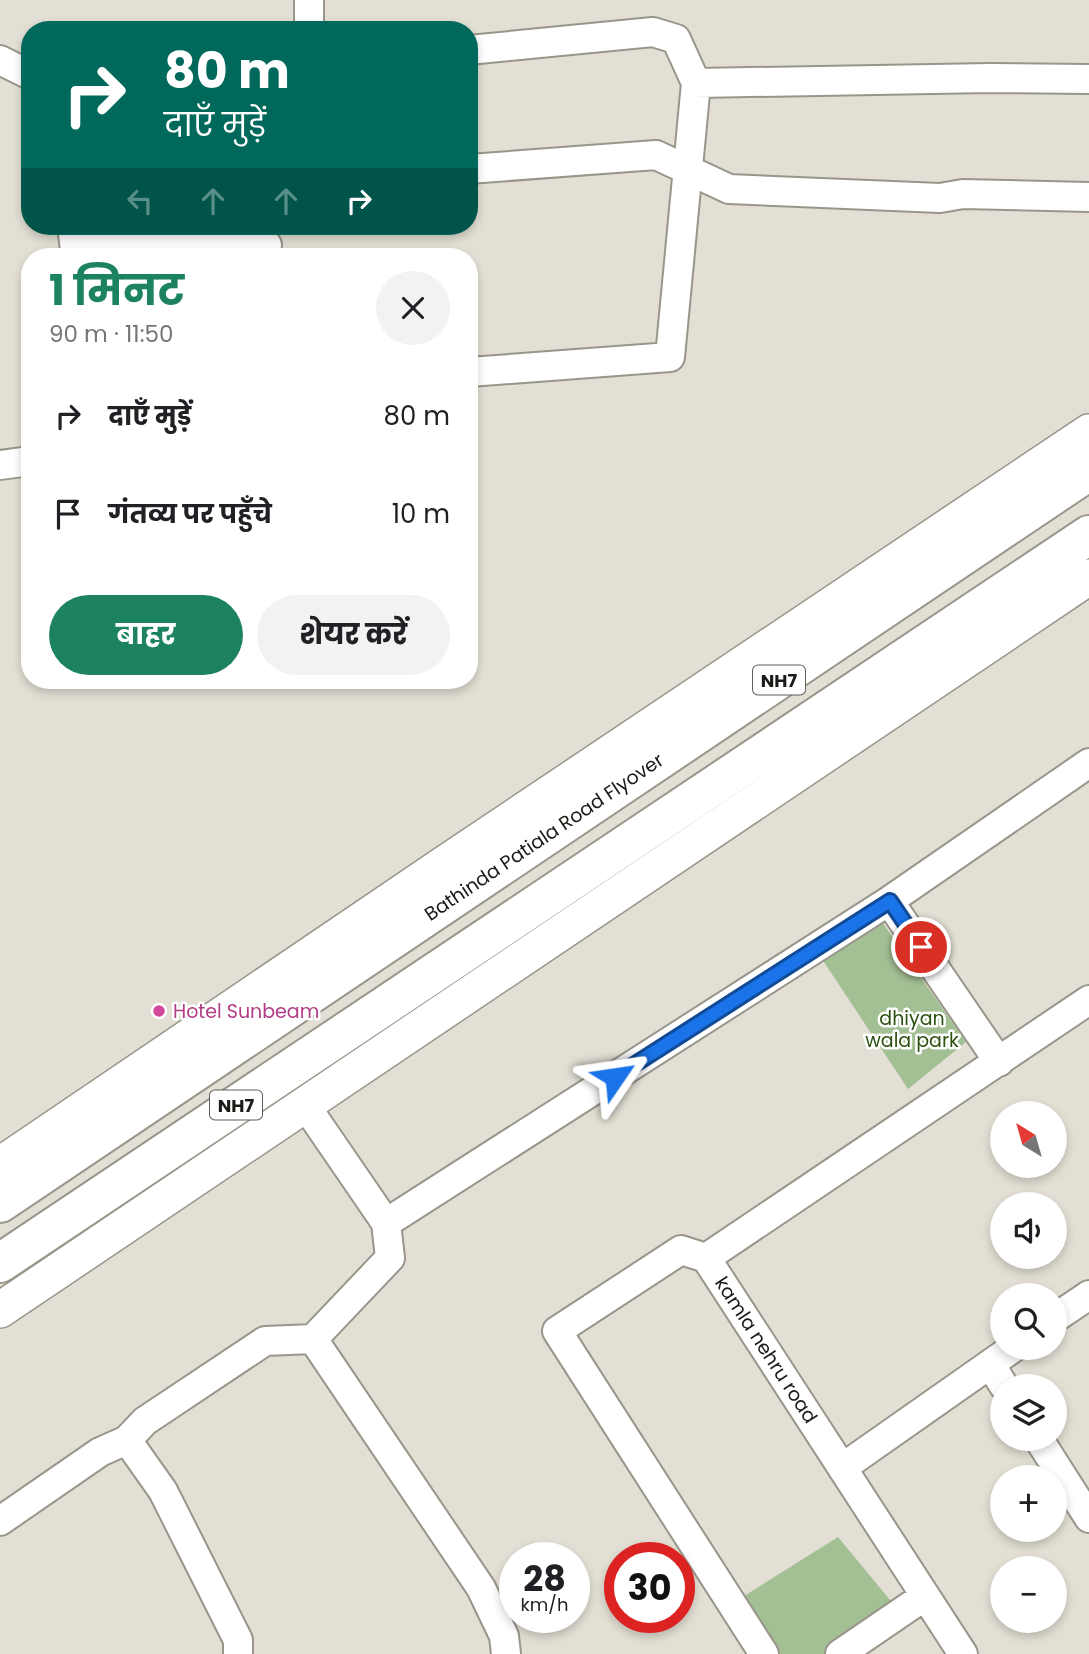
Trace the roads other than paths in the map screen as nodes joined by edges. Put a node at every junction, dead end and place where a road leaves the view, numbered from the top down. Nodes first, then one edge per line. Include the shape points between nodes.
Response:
1 (309, 0) edge
2 (309, 21) edge
3 (478, 49) edge
4 (0, 60) edge
5 (21, 70) edge
6 (1089, 79) edge
7 (696, 83) junction
8 (478, 168) edge
9 (687, 171) junction
10 (1089, 197) edge
11 (270, 243) edge
12 (104, 248) edge
13 (478, 371) edge
14 (1089, 432) edge
15 (21, 462) edge
16 (0, 464) edge
17 (1089, 471) edge
18 (1089, 535) edge
19 (1089, 577) edge
20 (1089, 763) edge
21 (890, 901) junction
22 (1089, 1000) edge
23 (999, 1062) junction
24 (308, 1103) junction
25 (0, 1165) edge
26 (0, 1203) edge
27 (386, 1223) junction
28 (706, 1258) junction
29 (0, 1263) edge
30 (1089, 1295) edge
31 (0, 1310) edge
32 (1067, 1310) edge
33 (313, 1339) junction
34 (990, 1379) edge
35 (127, 1440) junction
36 (1050, 1451) edge
37 (842, 1468) junction
38 (1079, 1482) edge
39 (1089, 1518) edge
40 (0, 1521) edge
41 (925, 1596) junction
42 (238, 1654) edge
43 (506, 1654) edge
44 (764, 1654) edge
45 (839, 1654) edge
46 (963, 1654) edge

1 - 2 street
3 - 7 street via 653,32 676,39
4 - 5 street
6 - 7 street
7 - 9 street
8 - 9 street via 656,155
9 - 10 street via 729,188 940,198 963,194
9 - 13 street via 670,357
11 - 12 street via 222,240
14 - 25 street
15 - 16 street
17 - 26 highway, Bathinda Patiala Road Flyover / NH7
18 - 29 highway, NH7
19 - 24 street
20 - 21 street
21 - 23 street
21 - 27 street
22 - 23 street, kamla nehru road
23 - 28 street, kamla nehru road
24 - 27 street
24 - 31 street
27 - 33 street via 390,1258
28 - 37 street, kamla nehru road
28 - 44 street via 681,1250 556,1331
30 - 32 street
33 - 35 street via 265,1341 145,1421
33 - 43 street via 481,1588 504,1636
34 - 37 street
35 - 40 street via 100,1452
35 - 42 street via 163,1491 238,1640
36 - 38 street
37 - 41 street, kamla nehru road
38 - 39 street
41 - 45 street
41 - 46 street, kamla nehru road

